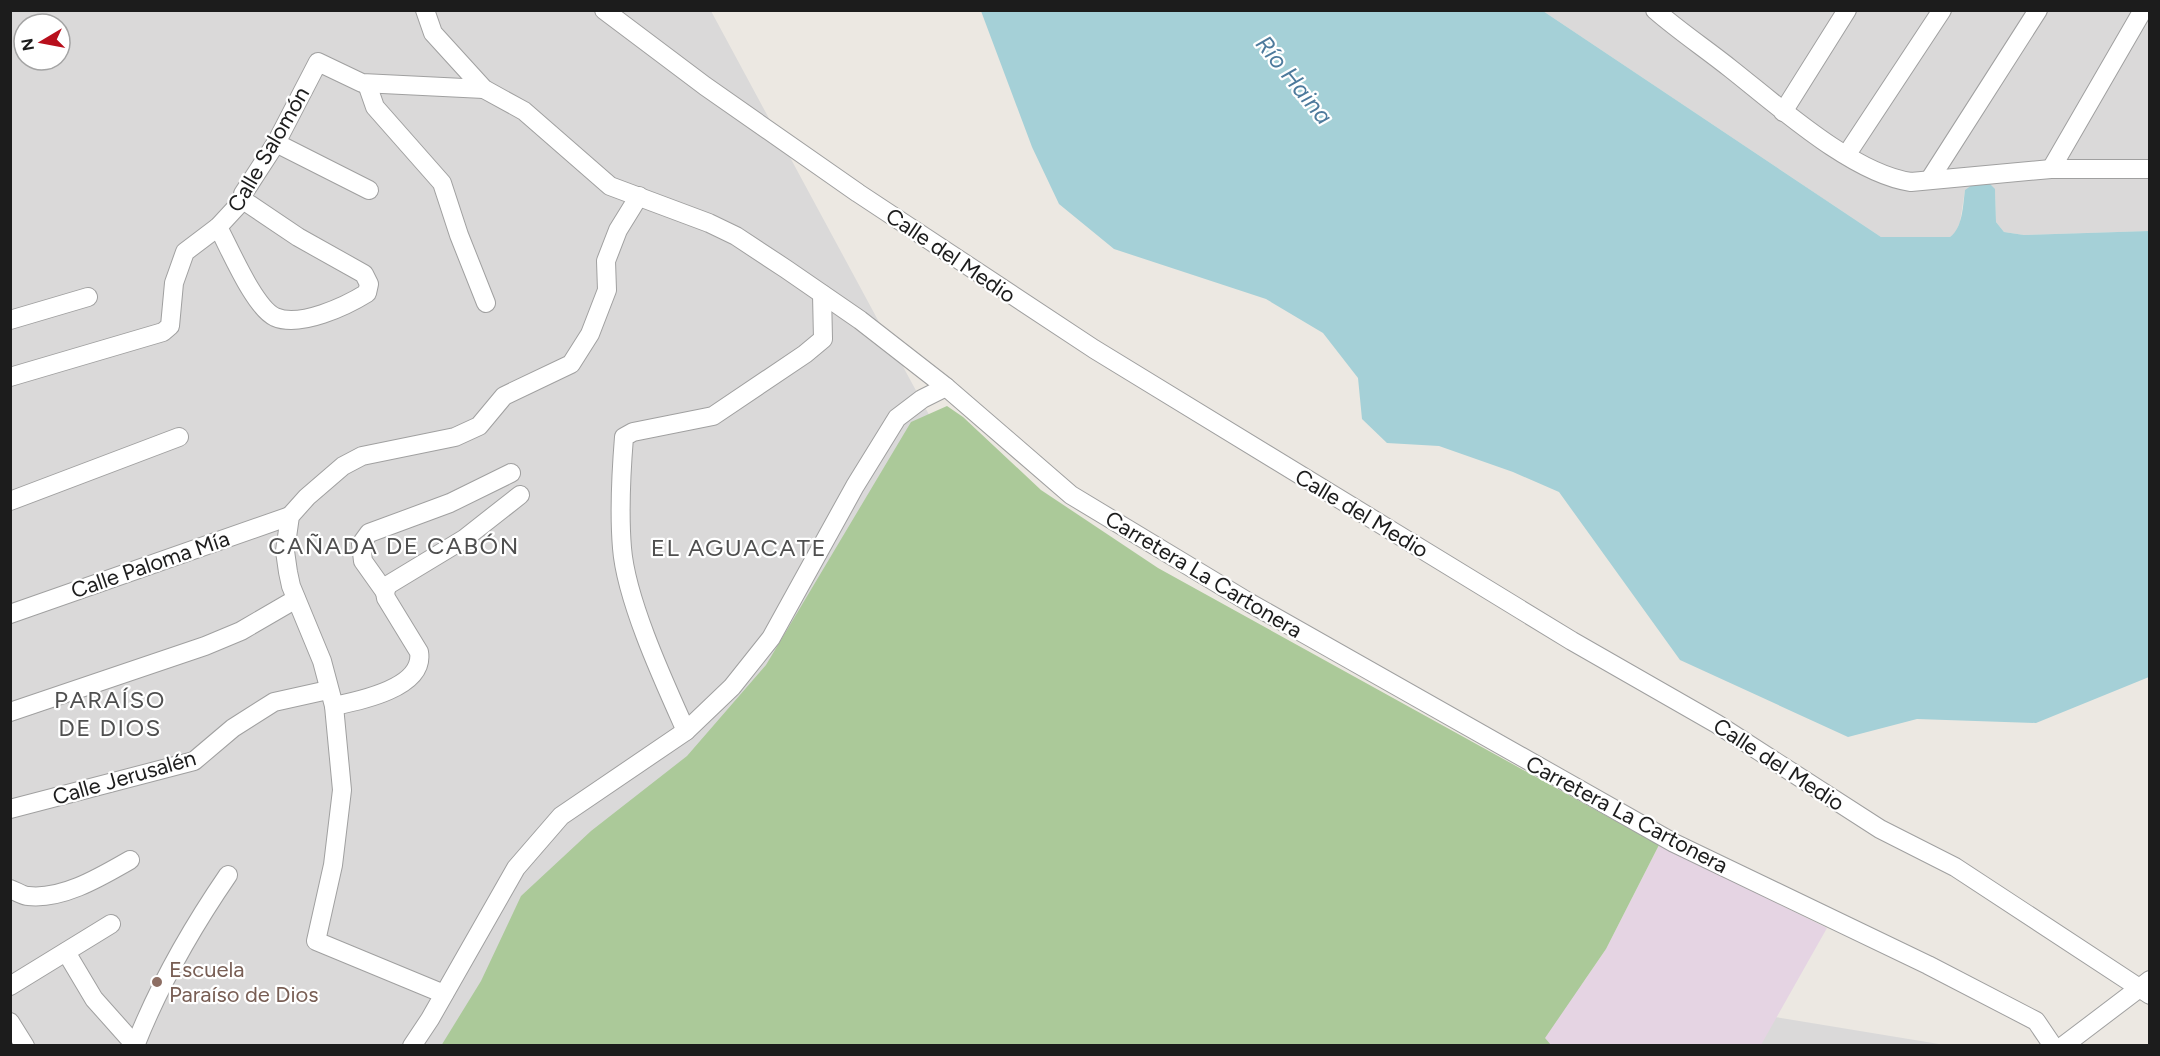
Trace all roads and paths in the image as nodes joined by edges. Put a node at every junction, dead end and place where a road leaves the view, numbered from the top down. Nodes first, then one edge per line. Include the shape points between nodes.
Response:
1 (425, 10) edge
2 (604, 10) edge
3 (1847, 10) edge
4 (1942, 10) edge
5 (2038, 10) edge
6 (2144, 10) edge
7 (1658, 12) edge
8 (367, 84) junction
9 (484, 89) junction
10 (1783, 112) junction
11 (276, 143) junction
12 (1847, 154) junction
13 (2147, 165) edge
14 (2051, 169) junction
15 (1930, 179) junction
16 (369, 190) dead end
17 (639, 196) junction
18 (243, 200) junction
19 (219, 228) junction
20 (822, 294) junction
21 (88, 297) dead end
22 (486, 303) dead end
23 (10, 320) edge
24 (10, 377) edge
25 (946, 387) junction
26 (178, 437) dead end
27 (511, 473) dead end
28 (520, 495) dead end
29 (10, 501) edge
30 (290, 516) junction
31 (385, 592) junction
32 (296, 600) junction
33 (10, 614) edge
34 (331, 698) junction
35 (10, 712) edge
36 (686, 731) junction
37 (10, 809) edge
38 (130, 860) dead end
39 (228, 875) dead end
40 (10, 889) edge
41 (111, 924) dead end
42 (66, 952) junction
43 (10, 986) edge
44 (2146, 988) edge
45 (444, 994) junction
46 (10, 1022) edge
47 (135, 1045) edge
48 (25, 1046) edge
49 (412, 1046) edge
50 (2053, 1046) edge
51 (2063, 1046) edge

1 - 9 street, Carretera La Cartonera via 433,33
2 - 44 street, Calle del Medio via 858,193 1094,350 1572,641 1717,724 1880,829 1955,867
3 - 10 street
4 - 12 street
5 - 15 street
6 - 14 street
7 - 10 street
8 - 9 street, Calle Salomón
8 - 11 street, Calle Salomón via 316,63
8 - 22 street via 375,108 442,183
9 - 17 street, Carretera La Cartonera via 524,111 610,186
10 - 12 street
11 - 16 street
11 - 18 street, Calle Salomón via 243,194
12 - 15 street via 1892,180
13 - 14 street
14 - 15 street
17 - 20 street, Carretera La Cartonera via 736,236
17 - 30 street via 618,230 606,261 607,290 590,334 572,364 504,396 479,426 455,438 362,456 343,466
18 - 19 street, Calle Salomón
18 - 19 street via 364,274 369,284 367,293 323,315 292,320 274,317 258,300
19 - 24 street, Calle Salomón via 185,252 174,283 171,323 163,332
20 - 25 street, Carretera La Cartonera
20 - 36 street via 823,339 805,354 713,416 624,437 622,549 628,579
21 - 23 street
25 - 36 street via 897,418 771,638 732,687
25 - 50 street, Carretera La Cartonera via 1071,495 1250,603 1674,843 1928,964 2036,1022
26 - 29 street
27 - 31 street, Calle Jerusalén via 450,503 369,533 361,544 363,561
28 - 31 street via 464,539 388,585
30 - 32 street via 285,551
30 - 33 street, Calle Paloma Mía
31 - 34 street, Calle Jerusalén via 419,652 417,667 403,683 373,698
32 - 34 street via 318,650
32 - 35 street via 205,646
34 - 37 street, Calle Jerusalén via 274,702 194,761
34 - 45 street via 342,790 333,865 316,941
36 - 45 street via 561,816 516,868
38 - 40 street via 88,884 56,893 28,896
39 - 47 street via 176,958
41 - 42 street
42 - 43 street
42 - 47 street via 94,999
44 - 51 street
45 - 49 street
46 - 48 street

